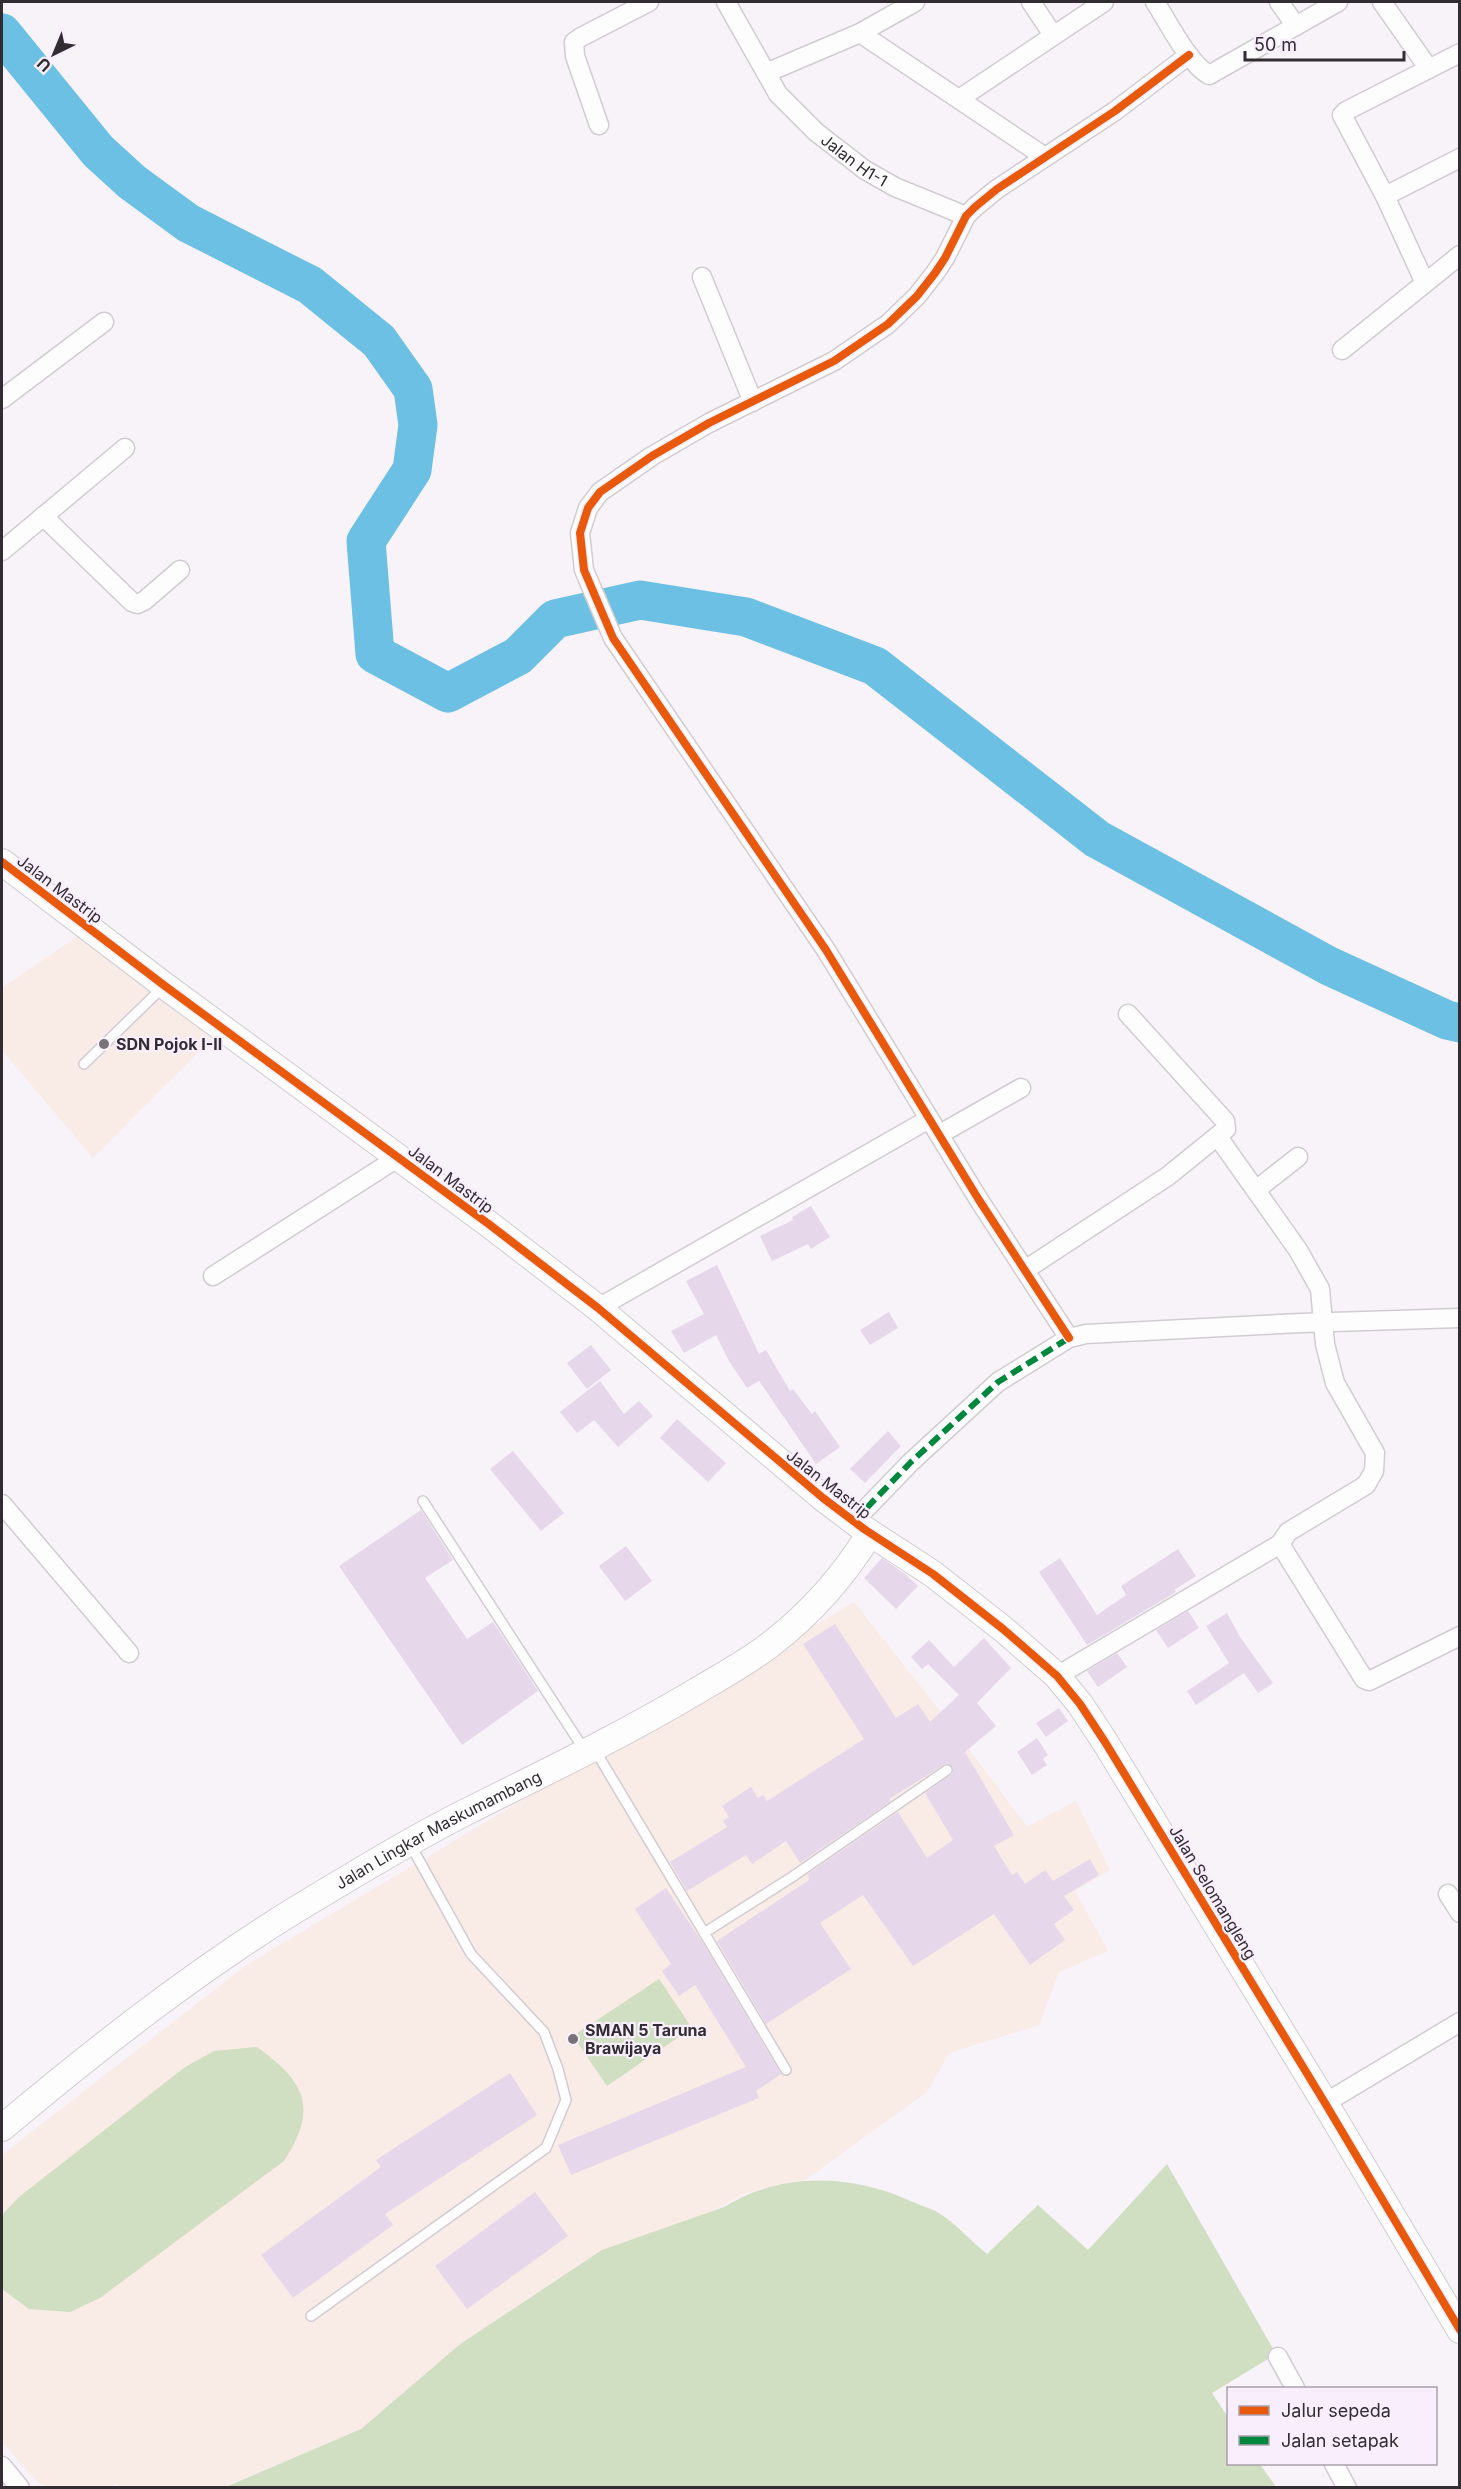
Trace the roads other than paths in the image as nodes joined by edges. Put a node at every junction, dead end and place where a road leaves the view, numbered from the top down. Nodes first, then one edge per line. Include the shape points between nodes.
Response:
1 (649, 2) edge
2 (726, 2) edge
3 (915, 2) edge
4 (1031, 2) edge
5 (1104, 2) edge
6 (1155, 2) edge
7 (1279, 2) edge
8 (1338, 2) edge
9 (1382, 2) edge
10 (1296, 26) junction
11 (860, 33) junction
12 (1053, 35) junction
13 (1460, 53) edge
14 (1190, 55) junction
15 (1429, 69) junction
16 (766, 73) junction
17 (959, 99) junction
18 (599, 125) dead end
19 (1045, 157) junction
20 (1460, 158) edge
21 (1385, 196) junction
22 (966, 216) junction
23 (1460, 255) edge
24 (702, 277) dead end
25 (1425, 283) junction
26 (104, 322) dead end
27 (1342, 350) dead end
28 (2, 399) edge
29 (753, 402) junction
30 (125, 448) dead end
31 (43, 516) junction
32 (2, 551) edge
33 (180, 570) dead end
34 (2, 862) edge
35 (165, 986) junction
36 (1128, 1014) dead end
37 (84, 1064) dead end
38 (1021, 1089) dead end
39 (934, 1127) junction
40 (1218, 1137) junction
41 (399, 1157) junction
42 (1298, 1157) dead end
43 (1257, 1190) junction
44 (1025, 1270) junction
45 (213, 1276) dead end
46 (598, 1308) junction
47 (1460, 1318) edge
48 (1324, 1331) junction
49 (1069, 1338) junction
50 (423, 1501) dead end
51 (2, 1504) edge
52 (862, 1527) junction
53 (1280, 1544) junction
54 (1460, 1636) edge
55 (129, 1653) dead end
56 (1056, 1676) junction
57 (590, 1750) junction
58 (947, 1770) dead end
59 (410, 1844) junction
60 (1448, 1894) dead end
61 (1460, 1913) edge
62 (704, 1933) junction
63 (1460, 2022) edge
64 (786, 2070) dead end
65 (1325, 2103) junction
66 (2, 2128) edge
67 (311, 2316) dead end
68 (1460, 2330) edge
69 (1278, 2357) dead end
70 (1293, 2387) edge
71 (1335, 2465) edge
72 (2, 2466) edge
73 (20, 2487) edge
74 (1347, 2487) edge

1 - 18 street via 574,42 574,56
2 - 16 street, Jalan H1-1
3 - 11 street
4 - 12 street
5 - 12 street
6 - 14 street
7 - 10 street
8 - 10 street
9 - 15 street
10 - 14 street via 1214,74 1202,71
11 - 16 street
11 - 17 street
12 - 17 street
13 - 15 street
14 - 19 street
15 - 21 street via 1342,115
16 - 22 street, Jalan H1-1 via 795,113 865,170 895,187
17 - 19 street
19 - 22 street via 997,189
20 - 21 street
21 - 25 street
22 - 29 street via 935,273 888,324 834,361
23 - 25 street
24 - 29 street
25 - 27 street
26 - 28 street
29 - 39 street via 652,456 600,492 588,508 580,533 584,570 613,638 826,950
30 - 31 street
31 - 32 street
31 - 33 street via 132,603 144,601
34 - 35 street, Jalan Mastrip
35 - 37 lane
35 - 41 street, Jalan Mastrip
36 - 40 street via 1225,1121 1226,1129
38 - 39 street
39 - 44 street
39 - 46 street
40 - 43 street
40 - 44 street via 1168,1176
41 - 45 street
41 - 46 street, Jalan Mastrip
42 - 43 street
43 - 48 street via 1320,1290
44 - 49 street
46 - 52 street, Jalan Mastrip via 777,1461
47 - 48 street
48 - 49 street via 1086,1334
48 - 53 street via 1335,1383 1375,1453 1374,1471 1366,1485 1288,1532
49 - 52 street via 998,1382 911,1462
50 - 57 lane
51 - 55 street
52 - 56 street, Jalan Selomangleng via 933,1574
52 - 57 street, Jalan Lingkar Maskumambang via 845,1571 770,1645 672,1706
53 - 54 street via 1364,1679 1369,1681
53 - 56 street
56 - 65 street, Jalan Selomangleng via 1105,1742
57 - 59 street, Jalan Lingkar Maskumambang
57 - 62 lane
58 - 62 lane via 802,1871
59 - 66 street, Jalan Lingkar Maskumambang via 240,1944
59 - 67 lane via 471,1954 544,2032 566,2100 546,2148
60 - 61 street
62 - 64 lane
63 - 65 street
65 - 68 street, Jalan Selomangleng
69 - 70 street
71 - 74 street
72 - 73 street

